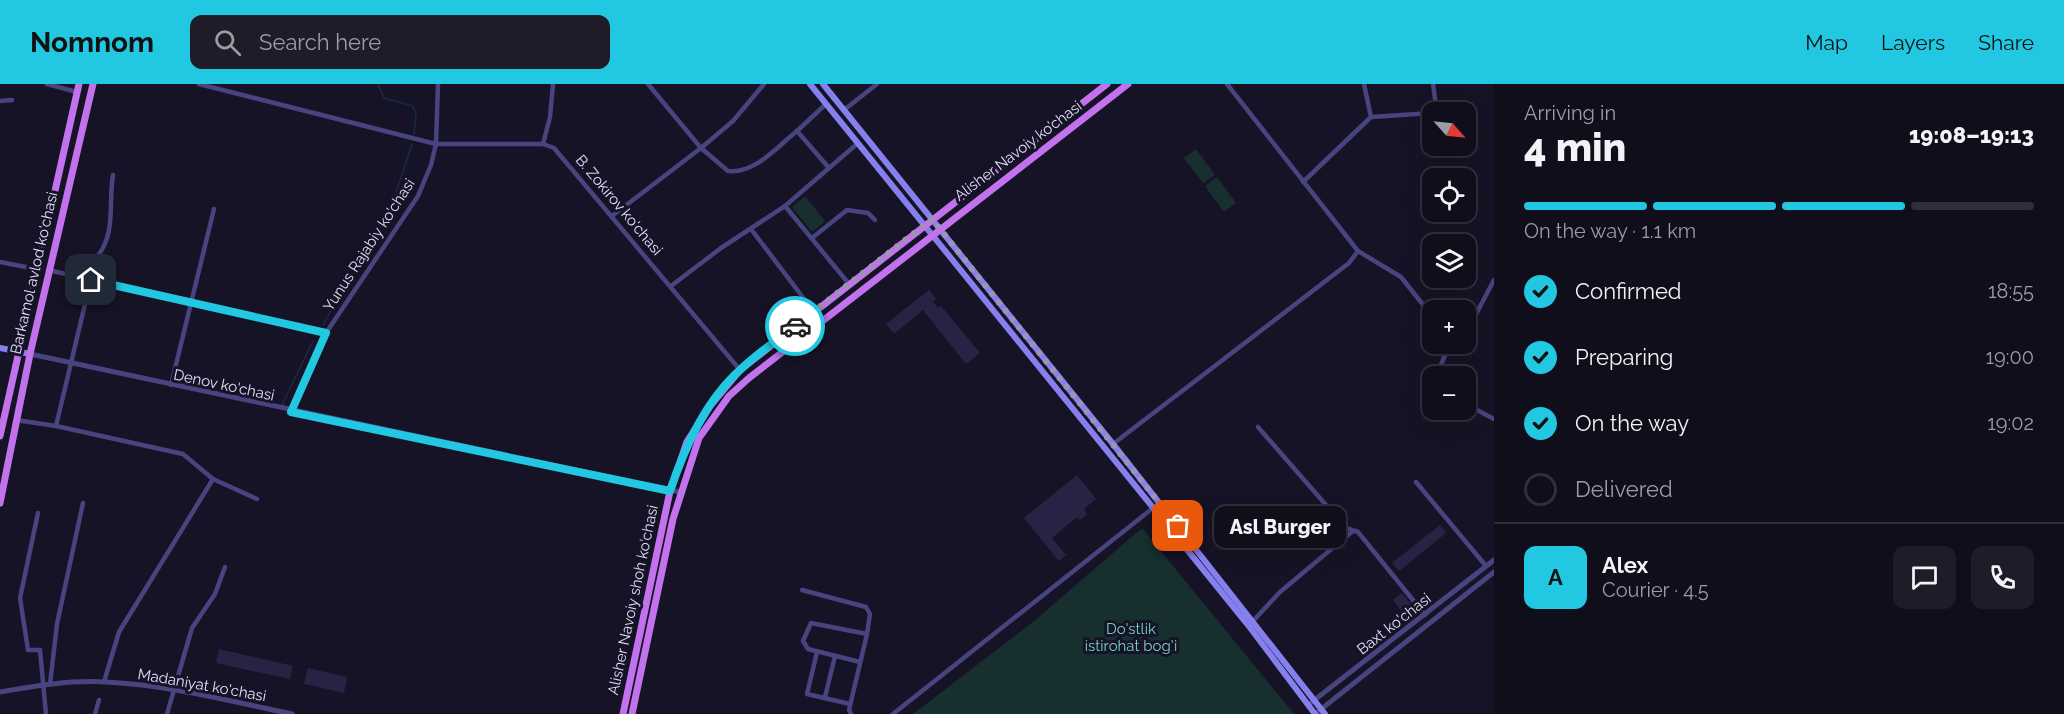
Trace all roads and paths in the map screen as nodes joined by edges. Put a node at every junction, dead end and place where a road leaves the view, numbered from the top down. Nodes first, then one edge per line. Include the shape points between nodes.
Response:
1 (47, 84) edge
2 (93, 84) edge
3 (200, 84) edge
4 (438, 84) edge
5 (553, 84) edge
6 (764, 84) edge
7 (810, 84) edge
8 (823, 84) edge
9 (877, 84) edge
10 (1107, 84) edge
11 (1128, 84) edge
12 (1227, 84) edge
13 (1364, 84) edge
14 (1433, 84) edge
15 (649, 85) edge
16 (78, 88) edge
17 (12, 100) dead end
18 (0, 101) edge
19 (1435, 102) edge
20 (826, 104) junction
21 (844, 110) junction
22 (1422, 114) edge
23 (1371, 117) junction
24 (1059, 122) junction
25 (797, 131) junction
26 (1066, 131) junction
27 (858, 143) junction
28 (436, 144) junction
29 (543, 144) junction
30 (701, 148) junction
31 (829, 168) junction
32 (113, 175) dead end
33 (1303, 182) junction
34 (785, 206) junction
35 (214, 209) dead end
36 (612, 216) junction
37 (932, 219) junction
38 (875, 220) dead end
39 (925, 226) junction
40 (940, 227) junction
41 (752, 229) junction
42 (932, 234) junction
43 (812, 238) junction
44 (1358, 251) junction
45 (0, 262) edge
46 (36, 269) junction
47 (48, 270) junction
48 (91, 280) junction
49 (1494, 280) edge
50 (849, 284) junction
51 (671, 286) junction
52 (190, 302) junction
53 (1422, 303) edge
54 (814, 312) junction
55 (1476, 314) edge
56 (326, 333) junction
57 (0, 348) edge
58 (19, 352) junction
59 (30, 354) junction
60 (73, 364) junction
61 (740, 369) junction
62 (171, 385) junction
63 (1476, 409) edge
64 (291, 412) junction
65 (1494, 419) edge
66 (16, 420) junction
67 (56, 426) junction
68 (1258, 427) dead end
69 (0, 436) edge
70 (1113, 444) junction
71 (213, 479) junction
72 (1416, 482) dead end
73 (670, 491) junction
74 (680, 492) junction
75 (257, 499) dead end
76 (0, 503) edge
77 (83, 503) dead end
78 (1153, 508) junction
79 (38, 513) dead end
80 (1353, 531) junction
81 (1494, 560) edge
82 (1486, 566) junction
83 (225, 567) dead end
84 (1494, 572) edge
85 (802, 590) dead end
86 (1436, 606) junction
87 (1442, 614) junction
88 (1425, 615) junction
89 (1253, 621) junction
90 (867, 634) junction
91 (817, 652) junction
92 (835, 656) junction
93 (860, 662) junction
94 (104, 681) junction
95 (47, 684) junction
96 (174, 689) junction
97 (0, 692) edge
98 (825, 697) junction
99 (99, 700) dead end
100 (1315, 701) junction
101 (850, 705) junction
102 (1308, 705) junction
103 (1323, 712) edge
104 (46, 714) edge
105 (95, 714) edge
106 (167, 714) edge
107 (292, 714) edge
108 (623, 714) edge
109 (632, 714) edge
110 (851, 714) edge
111 (894, 714) edge
112 (1315, 714) edge

1 - 16 street
2 - 47 main road, Barkamol avlod ko'chasi
3 - 28 street
4 - 28 street, Yunus Rajabiy ko'chasi
5 - 29 street
6 - 30 street via 733,121
7 - 20 main road
8 - 21 main road
9 - 21 street
10 - 24 main road, Alisher Navoiy ko’chasi
11 - 26 main road, Alisher Navoiy ko’chasi
12 - 33 street
13 - 23 street
14 - 19 street
15 - 30 street
16 - 46 main road, Barkamol avlod ko'chasi
17 - 18 street
20 - 25 street
20 - 27 main road
21 - 37 main road
22 - 23 street
23 - 33 street
24 - 26 main road
24 - 37 main road, Alisher Navoiy ko’chasi
25 - 30 street via 760,161 736,172 722,168
25 - 31 street
26 - 40 main road, Alisher Navoiy ko’chasi
27 - 31 street
27 - 39 main road
28 - 29 street
28 - 56 street, Yunus Rajabiy ko'chasi via 418,196
29 - 36 street, B. Zokirov ko'chasi via 560,153
30 - 36 street
31 - 34 street
32 - 48 street via 109,198 113,209
33 - 44 street
34 - 41 street
34 - 43 street
35 - 52 street
36 - 51 street, B. Zokirov ko'chasi
37 - 39 main road, Alisher Navoiy ko’chasi
37 - 40 main road
38 - 43 street via 868,213 847,210
39 - 42 main road
39 - 50 main road, Alisher Navoiy ko’chasi
40 - 42 main road, Alisher Navoiy ko’chasi
40 - 70 main road
41 - 51 street
41 - 54 street
42 - 74 main road, Alisher Navoiy ko’chasi via 729,396 699,438
42 - 78 main road
43 - 50 street
44 - 53 street via 1401,277
44 - 70 street via 1349,263
45 - 46 street
46 - 58 main road, Barkamol avlod ko'chasi
47 - 48 street
47 - 59 main road, Barkamol avlod ko'chasi
48 - 52 street
48 - 60 street
49 - 55 street
50 - 54 main road, Alisher Navoiy ko’chasi
51 - 61 street, B. Zokirov ko'chasi
52 - 56 street
52 - 62 street
54 - 61 main road, Alisher Navoiy ko’chasi
56 - 64 street, Yunus Rajabiy ko'chasi
57 - 58 main road, Denov ko'chasi
58 - 59 main road, Denov ko'chasi
58 - 69 main road, Barkamol avlod ko'chasi
59 - 60 street, Denov ko'chasi
59 - 66 main road, Barkamol avlod ko'chasi
60 - 62 street, Denov ko'chasi
60 - 67 street
61 - 73 main road, Alisher Navoiy ko’chasi via 687,442
62 - 64 street, Denov ko'chasi
63 - 65 street
64 - 73 street, Denov ko'chasi
66 - 67 street
66 - 76 main road, Barkamol avlod ko'chasi
67 - 71 street via 183,454
68 - 80 street via 1346,528
70 - 89 main road
71 - 75 street
71 - 94 street via 119,632
72 - 82 street
73 - 74 street, Denov ko'chasi
73 - 108 main road, Alisher Navoiy shoh ko'chasi
74 - 109 main road, Alisher Navoiy shoh ko'chasi
77 - 95 street
78 - 102 main road
78 - 111 street
79 - 95 street via 20,598 28,650 40,650
80 - 88 street via 1358,532
80 - 89 street via 1280,592
81 - 82 street, Baxt ko'chasi
82 - 86 street, Baxt ko'chasi
83 - 96 street via 215,594 192,628
84 - 87 street, Baxt ko'chasi
85 - 90 street via 866,607 870,614
86 - 87 street
86 - 88 street, Baxt ko'chasi
87 - 103 street, Baxt ko'chasi
88 - 100 street, Baxt ko'chasi
89 - 100 main road
90 - 91 street via 811,622 803,641 808,649
90 - 93 street
91 - 92 street
91 - 98 street via 807,694
92 - 93 street
92 - 98 street
93 - 101 street
94 - 95 street, Madaniyat ko'chasi
94 - 96 street, Madaniyat ko'chasi
95 - 97 street, Madaniyat ko'chasi
95 - 104 street
96 - 106 street
96 - 107 street, Madaniyat ko'chasi
98 - 101 street
99 - 105 street
100 - 102 street, Baxt ko'chasi
100 - 103 main road
101 - 110 street
102 - 112 main road
103 - 112 street, Baxt ko'chasi

